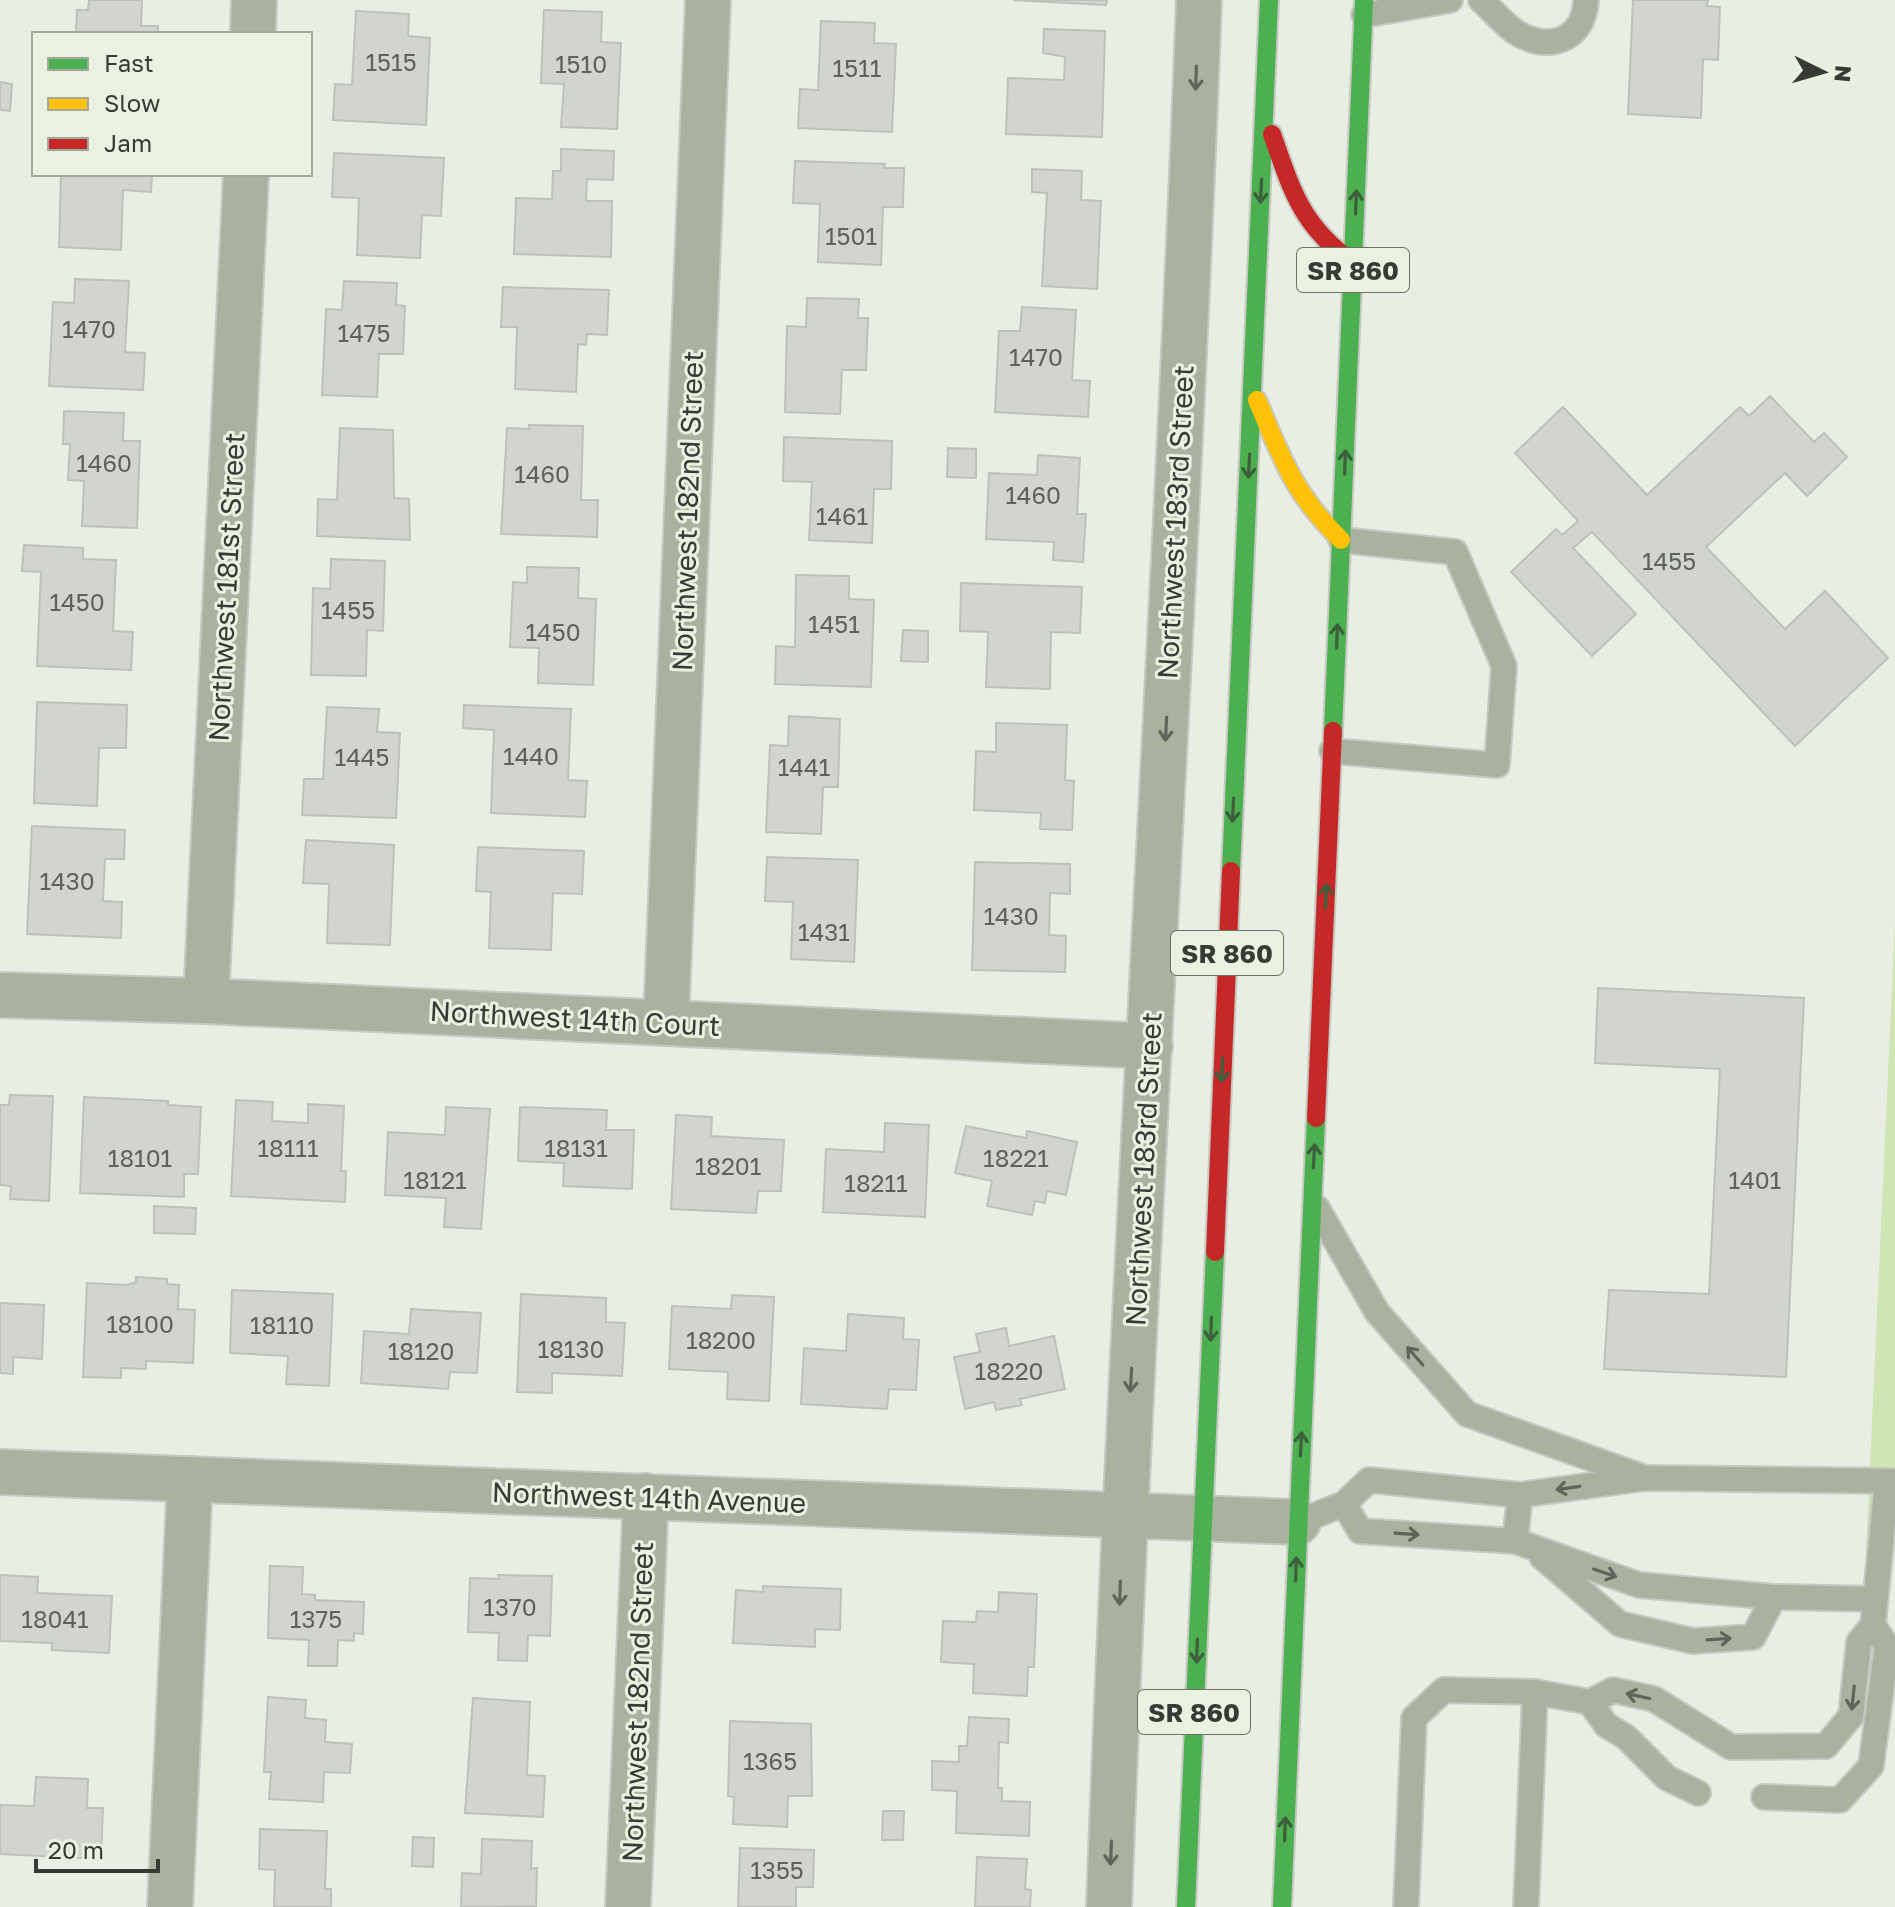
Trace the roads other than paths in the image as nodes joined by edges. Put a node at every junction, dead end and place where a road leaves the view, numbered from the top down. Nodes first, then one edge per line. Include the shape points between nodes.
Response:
1 (254, 0) edge
2 (708, 0) edge
3 (1199, 0) edge
4 (1269, 0) edge
5 (1450, 0) edge
6 (1481, 0) edge
7 (1586, 0) edge
8 (1364, 8) edge
9 (253, 32) edge
10 (1265, 113) junction
11 (246, 176) edge
12 (1354, 263) junction
13 (1252, 388) junction
14 (1341, 540) junction
15 (1332, 751) junction
16 (0, 995) edge
17 (206, 1001) junction
18 (666, 1022) junction
19 (1150, 1046) junction
20 (1312, 1199) junction
21 (0, 1472) edge
22 (1645, 1478) junction
23 (190, 1479) junction
24 (1891, 1481) edge
25 (1520, 1495) junction
26 (646, 1496) junction
27 (1344, 1504) junction
28 (1123, 1515) junction
29 (1203, 1518) junction
30 (1298, 1522) junction
31 (1523, 1544) junction
32 (1774, 1597) junction
33 (1874, 1599) junction
34 (1873, 1625) junction
35 (1535, 1692) junction
36 (1590, 1702) junction
37 (1698, 1793) dead end
38 (1764, 1797) dead end
39 (170, 1907) edge
40 (628, 1907) edge
41 (1109, 1907) edge
42 (1186, 1907) edge
43 (1282, 1907) edge
44 (1406, 1907) edge
45 (1526, 1907) edge

1 - 9 street
2 - 18 street, Northwest 182nd Street
3 -> 19 street, Northwest 183rd Street
4 - 10 main road, SR 860
5 - 8 lane
6 - 7 lane via 1515,32 1542,42 1563,42 1576,33
12 -> 8 main road, SR 860
10 - 12 main road via 1300,213 1323,244
10 -> 13 main road, SR 860
11 - 17 street, Northwest 181st Street
14 -> 12 main road, SR 860
13 - 14 main road via 1287,471 1310,510
13 -> 29 main road, SR 860
15 -> 14 main road, SR 860
14 - 15 lane via 1455,552 1504,666 1497,765
20 -> 15 main road, SR 860
16 - 17 street, Northwest 14th Court
17 - 18 street, Northwest 14th Court
18 - 19 street, Northwest 14th Court
19 -> 28 street, Northwest 183rd Street
22 -> 20 lane via 1467,1414 1377,1312
30 -> 20 main road, SR 860
21 - 23 street, Northwest 14th Avenue
22 - 24 lane
22 -> 25 lane
23 - 26 street, Northwest 14th Avenue
23 - 39 street
24 - 33 lane
25 - 27 lane via 1369,1480
25 - 31 lane
26 - 28 street, Northwest 14th Avenue
26 - 40 street, Northwest 182nd Street
27 - 30 lane
27 -> 31 lane via 1360,1531
28 - 29 street, Northwest 14th Avenue
28 -> 41 street, Northwest 183rd Street
29 - 30 street, Northwest 14th Avenue
29 -> 42 main road, SR 860
43 -> 30 main road, SR 860
31 -> 32 lane via 1639,1585
31 -> 32 lane via 1620,1624 1693,1641 1753,1637
32 - 33 lane
33 - 34 lane
34 -> 36 lane via 1859,1642 1851,1716 1826,1746 1731,1747 1654,1699 1613,1690
34 - 38 lane via 1887,1646 1871,1766 1840,1800
35 - 36 lane
35 - 44 lane via 1444,1690 1414,1718
35 - 45 lane
36 - 37 lane via 1606,1725 1626,1737 1667,1778

